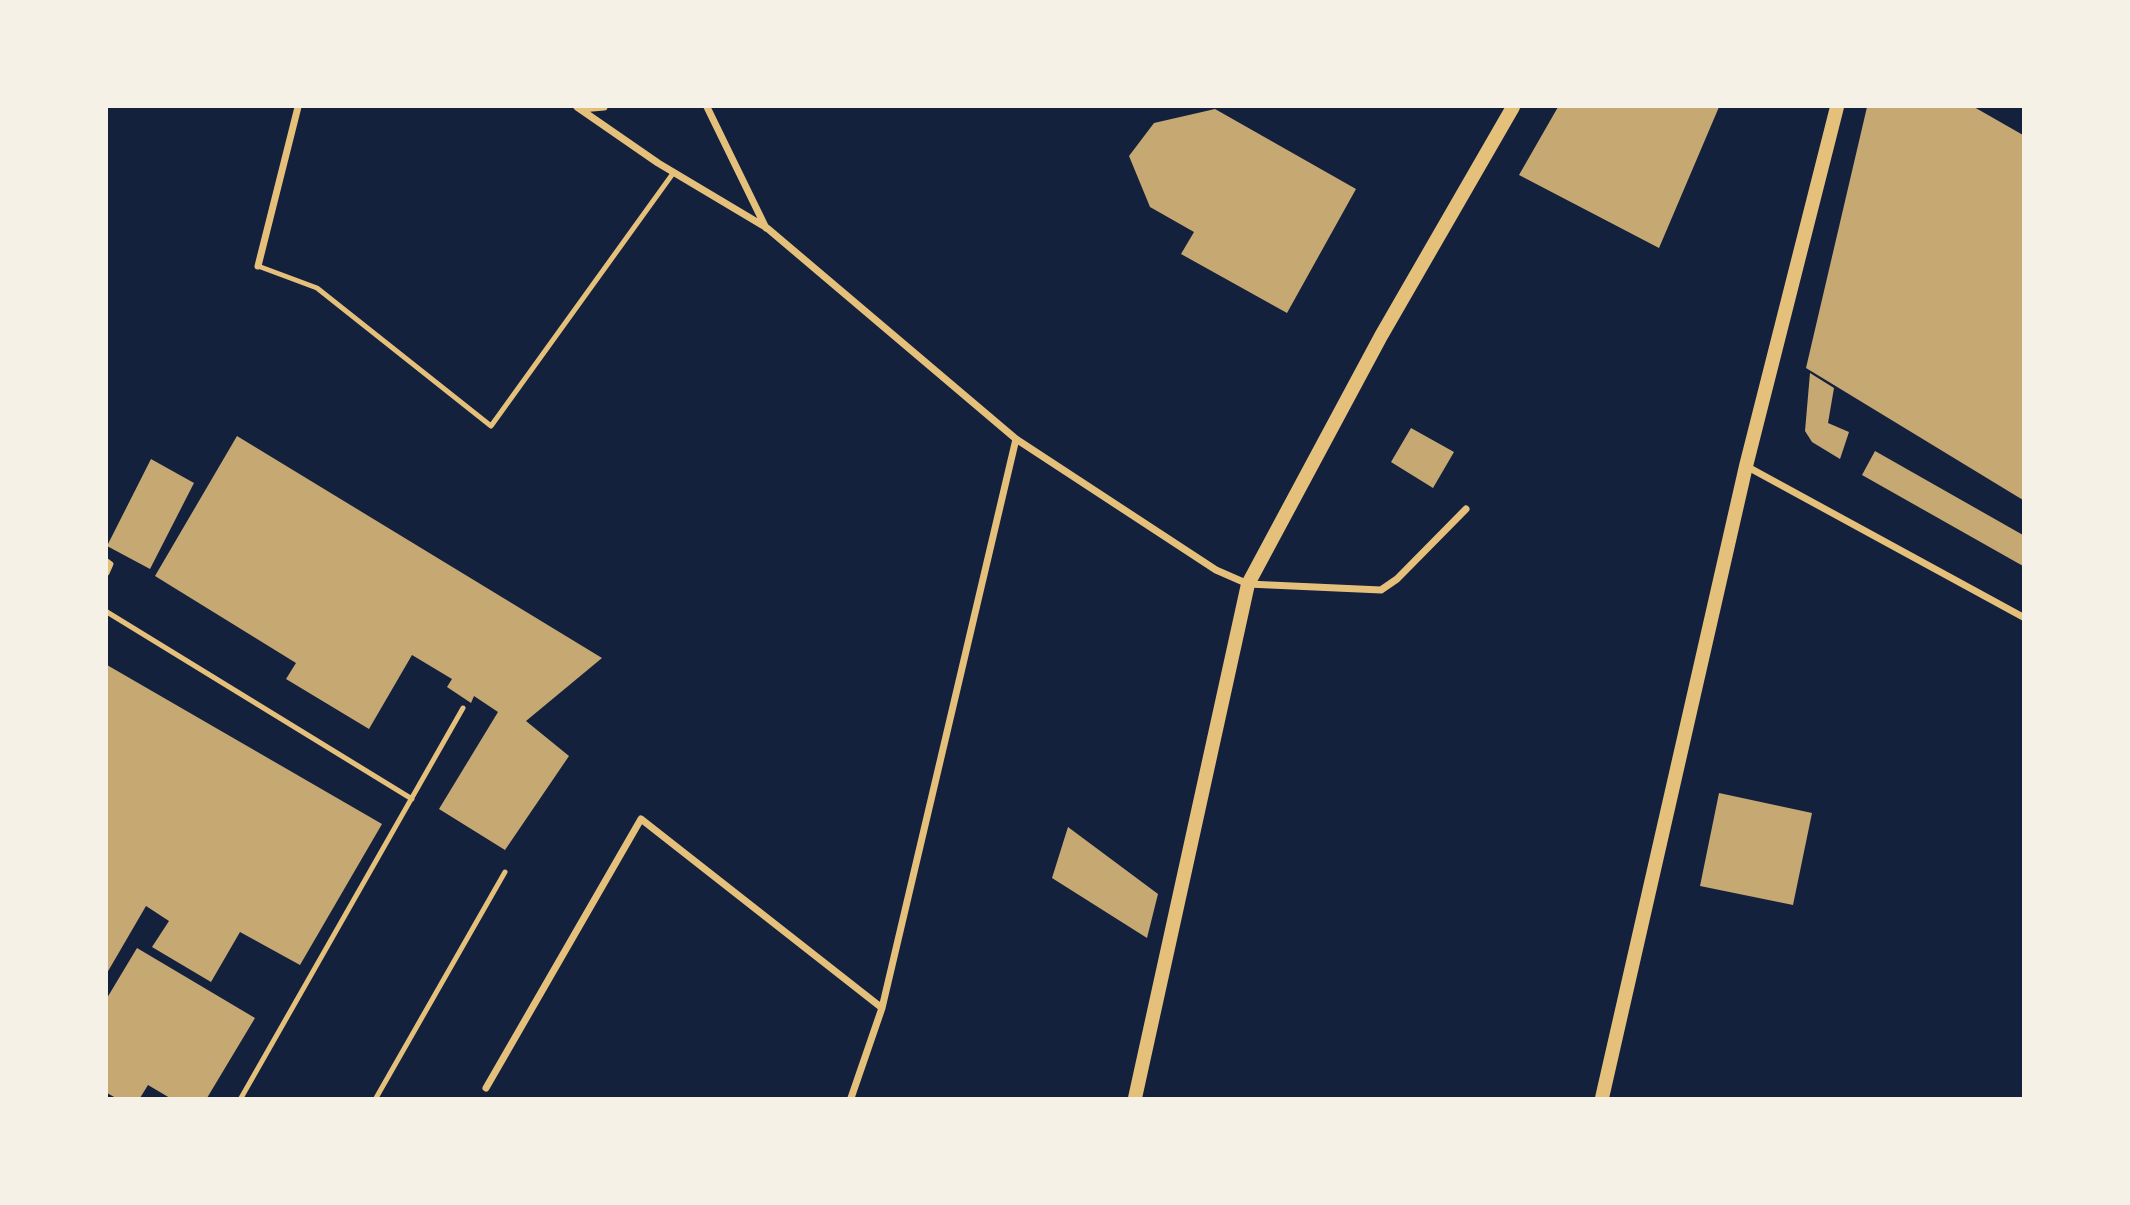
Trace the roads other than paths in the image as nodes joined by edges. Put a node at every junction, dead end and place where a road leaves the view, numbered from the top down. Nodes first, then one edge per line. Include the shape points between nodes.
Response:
1 (298, 107) edge
2 (604, 107) edge
3 (707, 107) edge
4 (1513, 107) edge
5 (1837, 107) edge
6 (579, 108) edge
7 (674, 172) junction
8 (767, 229) junction
9 (258, 266) joint
10 (1016, 439) junction
11 (1746, 466) junction
12 (1466, 509) dead end
13 (107, 561) edge
14 (107, 573) edge
15 (1248, 584) junction
16 (107, 612) edge
17 (2023, 617) edge
18 (463, 708) dead end
19 (412, 799) junction
20 (505, 872) dead end
21 (882, 1008) junction
22 (486, 1088) dead end
23 (241, 1098) edge
24 (376, 1098) edge
25 (851, 1098) edge
26 (1135, 1098) edge
27 (1602, 1098) edge

1 - 9 street
2 - 6 street
3 - 8 street
4 - 15 main road via 1381,336
5 - 11 main road
6 - 7 street
7 - 8 street
7 - 9 lane via 491,426 317,288
8 - 10 street
10 - 15 street via 1216,570
10 - 21 street
11 - 17 street
11 - 27 main road
12 - 15 street via 1381,590
13 - 14 lane via 111,564
15 - 26 main road
16 - 19 lane
18 - 19 lane
19 - 23 lane
20 - 24 lane
21 - 22 street via 641,819
21 - 25 street

